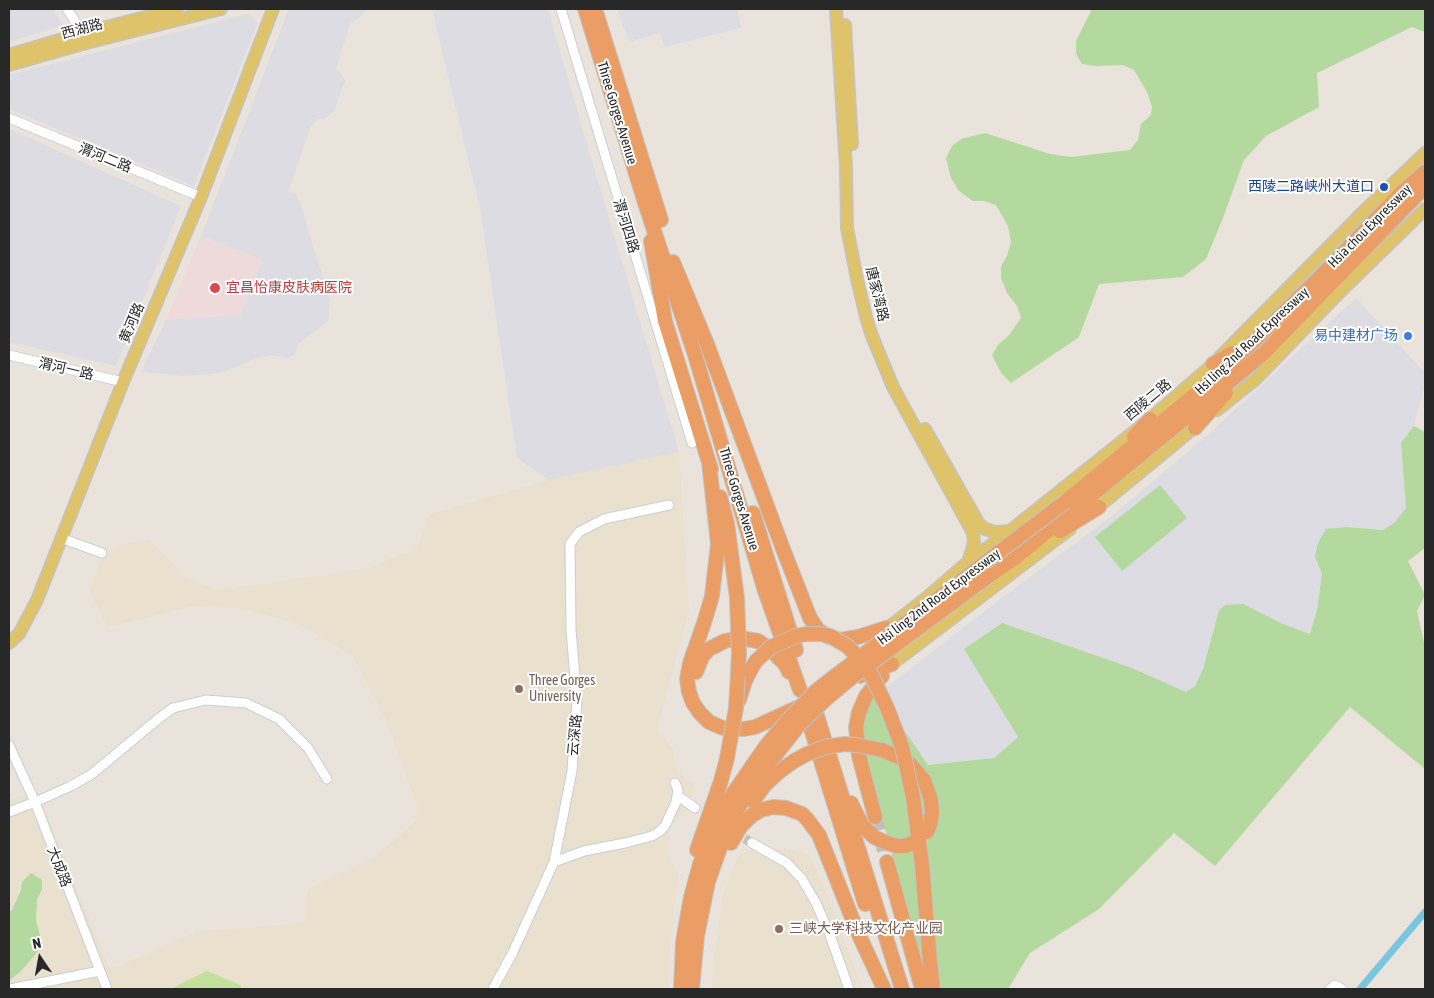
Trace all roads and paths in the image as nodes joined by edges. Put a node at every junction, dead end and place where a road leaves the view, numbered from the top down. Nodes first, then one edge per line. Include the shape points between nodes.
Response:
1 (67, 9) edge
2 (177, 9) edge
3 (221, 9) edge
4 (273, 9) edge
5 (561, 9) edge
6 (584, 9) edge
7 (595, 9) edge
8 (836, 9) edge
9 (844, 9) edge
10 (83, 33) junction
11 (9, 55) edge
12 (9, 65) edge
13 (9, 118) edge
14 (1425, 153) edge
15 (1425, 172) edge
16 (1425, 187) edge
17 (201, 197) junction
18 (645, 204) junction
19 (1425, 209) edge
20 (674, 262) junction
21 (1319, 287) junction
22 (1256, 339) junction
23 (1264, 353) junction
24 (9, 355) edge
25 (1213, 364) junction
26 (123, 382) junction
27 (1150, 419) junction
28 (1195, 428) junction
29 (692, 443) dead end
30 (709, 462) junction
31 (1106, 470) junction
32 (669, 505) dead end
33 (1099, 507) junction
34 (1010, 531) junction
35 (62, 538) junction
36 (102, 553) dead end
37 (1015, 558) junction
38 (968, 562) junction
39 (914, 606) junction
40 (941, 626) junction
41 (886, 628) junction
42 (868, 643) joint
43 (9, 644) edge
44 (892, 664) junction
45 (847, 681) junction
46 (804, 688) junction
47 (809, 707) junction
48 (736, 708) junction
49 (823, 734) junction
50 (9, 745) edge
51 (770, 752) junction
52 (327, 780) dead end
53 (675, 783) dead end
54 (678, 796) junction
55 (35, 802) junction
56 (695, 808) dead end
57 (9, 812) edge
58 (875, 817) tunnel mouth
59 (927, 832) dead end
60 (731, 842) junction
61 (914, 842) dead end
62 (752, 843) tunnel mouth
63 (554, 862) junction
64 (887, 862) tunnel mouth
65 (688, 912) junction
66 (100, 971) junction
67 (10, 989) edge
68 (107, 989) edge
69 (493, 989) edge
70 (681, 989) edge
71 (692, 989) edge
72 (701, 989) edge
73 (849, 989) edge
74 (884, 989) edge
75 (892, 989) edge
76 (902, 989) edge
77 (922, 989) edge
78 (933, 989) edge
79 (1330, 989) edge
80 (1342, 989) edge

1 - 10 street
2 - 10 main road, 西湖路
3 - 12 main road, 西湖路
4 - 17 main road, 黄河路
5 - 29 street, 渭河四路
6 - 18 highway, Three Gorges Avenue
7 - 20 highway, Three Gorges Avenue
8 - 38 main road, 唐家湾路 via 847,228 866,317 893,386 973,533 974,543
9 - 34 main road, 唐家湾路 via 854,219 861,266 876,326 902,388 979,524 994,532
10 - 11 main road, 西湖路
13 - 17 street, 渭河二路
14 - 25 main road, 西陵二路
15 - 21 highway, Hsia chou Expressway via 1401,193
16 - 21 highway, Hsia chou Expressway
17 - 26 main road, 黄河路
18 - 30 highway via 665,321
18 - 46 highway, Three Gorges Avenue via 695,355 766,591
19 - 28 main road via 1256,379
20 - 41 highway via 810,618 818,630 840,640
20 - 46 highway, Three Gorges Avenue
21 - 22 highway, Hsi ling 2nd Road Expressway
21 - 23 highway, Hsi ling 2nd Road Expressway
22 - 25 highway
22 - 31 highway, Hsi ling 2nd Road Expressway
23 - 28 highway
23 - 37 highway, Hsi ling 2nd Road Expressway
24 - 26 street, 渭河一路
25 - 27 main road, 西陵二路
26 - 35 main road, 黄河路
27 - 31 highway
27 - 34 main road, 西陵二路
28 - 33 main road
30 - 45 highway via 718,544 712,596 687,679 693,703 709,722 723,728 744,729 766,723
30 - 48 highway, bridge via 727,523 737,598 739,654
31 - 51 highway, Hsi ling 2nd Road Expressway, bridge via 831,679 788,720
32 - 63 street, 云深路 via 604,519 579,532 570,544 578,701 572,771
33 - 37 highway
33 - 40 main road
34 - 38 main road, 西陵二路
35 - 36 street
35 - 43 main road, 黄河路 via 37,600 19,634
37 - 45 highway, Hsi ling 2nd Road Expressway, bridge
38 - 39 main road, 西陵二路
39 - 40 main road via 904,621 912,635 926,634
39 - 41 main road, 西陵二路
40 - 44 main road
41 - 42 main road, 西陵二路
42 - 46 highway via 776,714 740,724 725,722 704,710 696,695 694,680 698,665 709,649 740,638 758,641 770,649
44 - 45 highway
44 - 58 highway via 866,696 856,727
45 - 51 highway, Hsi ling 2nd Road Expressway, bridge
46 - 47 highway, Three Gorges Avenue
47 - 49 highway, Three Gorges Avenue
47 - 75 highway, Three Gorges Avenue
48 - 65 highway, bridge via 721,781 690,874 686,895
48 - 78 highway, bridge via 756,661 771,647 787,639 801,635 830,636 852,649 863,662 895,726 913,797
49 - 61 highway via 862,825 874,837 887,843 905,846
49 - 76 highway, Three Gorges Avenue
50 - 55 street, 大成路
51 - 65 highway, Hsi ling 2nd Road Expressway via 730,798 700,864
51 - 71 highway, Hsi ling 2nd Road Expressway via 734,815 708,882 701,911
52 - 55 street via 308,748 280,719 246,703 206,700 174,708 92,774
53 - 54 street
54 - 56 street
54 - 63 street via 665,826 652,836 584,851
55 - 57 street
55 - 66 street, 大成路
59 - 60 highway, bridge via 932,813 931,800 924,780 911,765 882,750 845,744 806,754 780,771 749,806
60 - 72 highway via 710,904
60 - 74 highway via 741,826 761,810 786,808 802,814 819,835
62 - 73 street via 786,863 802,879 830,934
63 - 69 street, 云深路
64 - 77 highway
65 - 70 highway, Hsi ling 2nd Road Expressway via 682,942
66 - 67 street
66 - 68 street, 大成路
79 - 80 street via 1335,985

